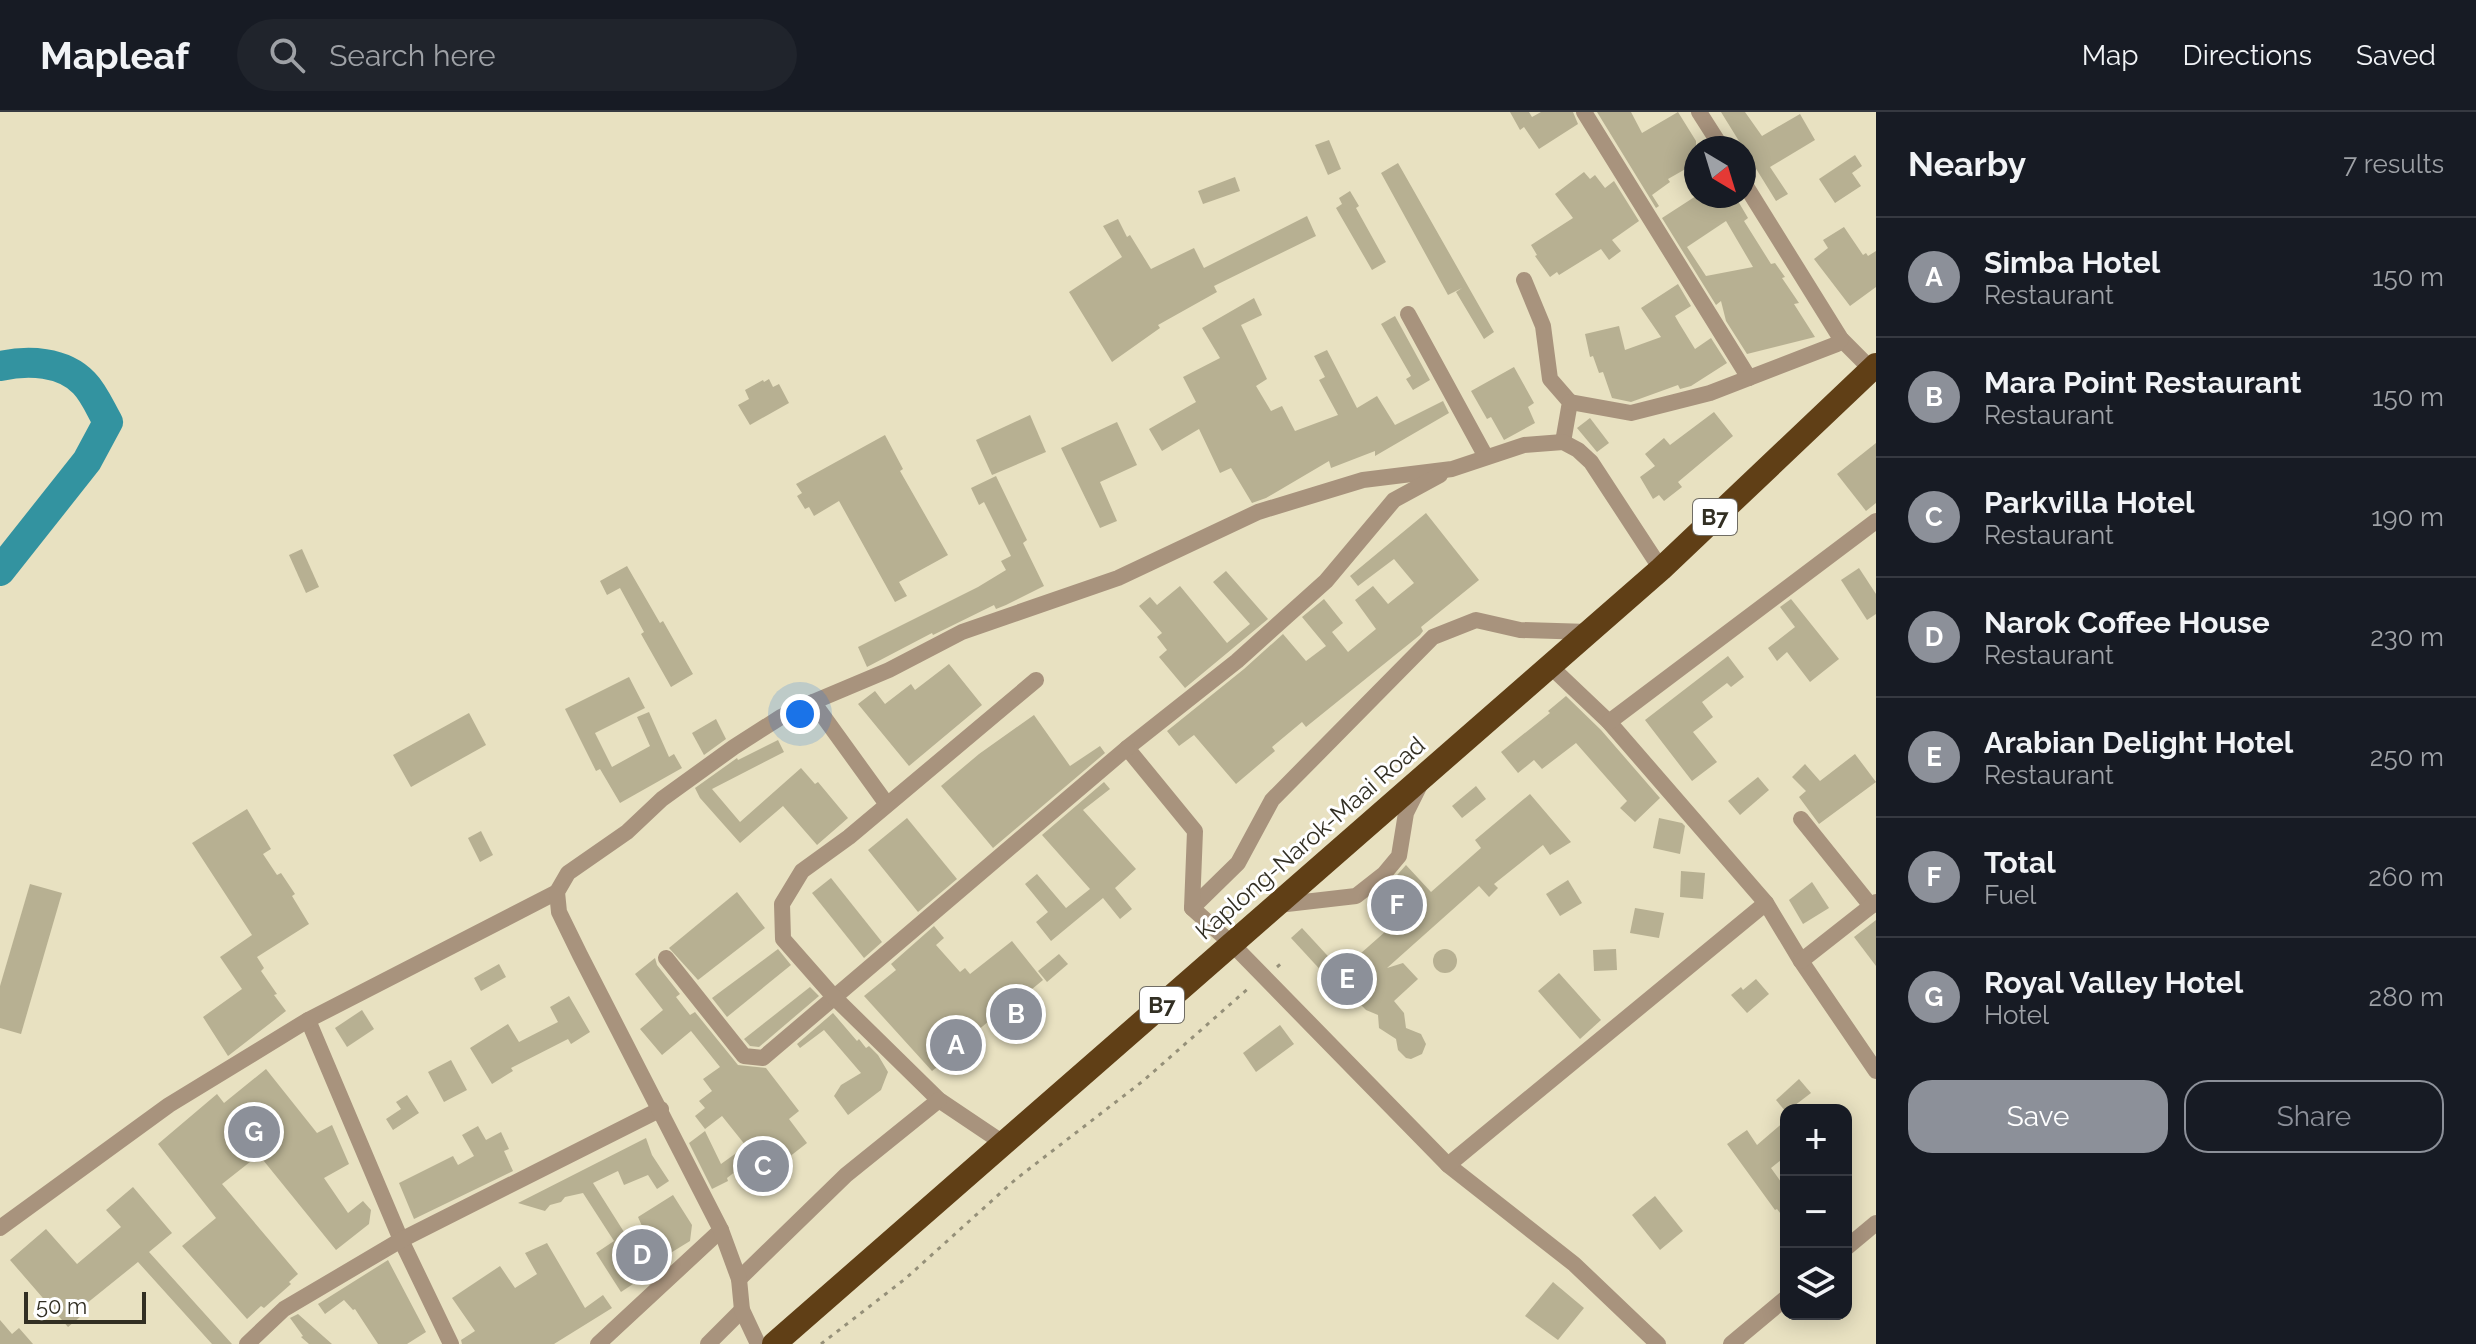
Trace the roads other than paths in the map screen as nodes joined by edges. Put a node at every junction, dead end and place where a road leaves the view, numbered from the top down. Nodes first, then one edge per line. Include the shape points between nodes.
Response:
1 (1584, 112) edge
2 (1699, 112) edge
3 (1714, 136) edge
4 (1756, 202) edge
5 (1524, 280) dead end
6 (1408, 314) dead end
7 (1841, 339) junction
8 (1874, 367) edge
9 (1749, 378) junction
10 (1570, 402) junction
11 (1563, 442) junction
12 (1486, 457) junction
13 (1452, 469) junction
14 (1876, 521) edge
15 (1661, 569) junction
16 (1589, 632) junction
17 (1550, 666) junction
18 (1036, 680) dead end
19 (813, 702) junction
20 (1609, 722) junction
21 (1127, 748) junction
22 (1427, 773) junction
23 (886, 803) junction
24 (1801, 819) dead end
25 (557, 892) junction
26 (1766, 903) junction
27 (1873, 904) edge
28 (1276, 905) junction
29 (1192, 908) junction
30 (1232, 944) junction
31 (666, 958) dead end
32 (1801, 961) junction
33 (834, 997) junction
34 (308, 1020) junction
35 (1876, 1071) edge
36 (939, 1100) junction
37 (661, 1109) junction
38 (1003, 1143) junction
39 (1448, 1165) junction
40 (1876, 1223) edge
41 (0, 1228) edge
42 (721, 1230) junction
43 (401, 1240) junction
44 (1852, 1243) edge
45 (739, 1279) junction
46 (1780, 1303) edge
47 (742, 1310) junction
48 (605, 1342) edge
49 (247, 1344) edge
50 (451, 1344) edge
51 (708, 1344) edge
52 (758, 1344) edge
53 (774, 1344) edge
54 (1658, 1344) edge
55 (1731, 1344) edge

1 - 9 street
2 - 3 street
4 - 7 street
5 - 10 street via 1543,326 1550,379
6 - 12 street
7 - 8 street
7 - 9 street
8 - 15 highway, Kaplong-Narok-Maai Road / B7
9 - 10 street via 1631,413
10 - 11 street
11 - 12 street via 1524,445
11 - 15 street via 1591,462
12 - 13 street
13 - 19 street via 1363,480 1258,512 1118,578 962,632
13 - 21 street via 1394,500 1326,581 1237,661
14 - 20 street
15 - 16 highway, Kaplong-Narok-Maai Road / B7
16 - 17 highway, Kaplong-Narok-Maai Road / B7
16 - 29 street via 1520,630 1476,620 1433,637 1272,800 1238,863
17 - 20 street
17 - 22 highway, Kaplong-Narok-Maai Road / B7
18 - 23 street
19 - 23 street
19 - 25 street via 734,747 662,799 627,832 568,873
20 - 26 street
21 - 29 street via 1195,831
21 - 33 street
22 - 28 highway, Kaplong-Narok-Maai Road / B7
22 - 28 street via 1406,813 1399,856 1384,874 1356,896
23 - 33 street via 802,871 782,904 783,939
24 - 27 street
25 - 34 street
25 - 37 street via 559,912
26 - 32 street
26 - 39 street
27 - 32 street
28 - 30 highway, Kaplong-Narok-Maai Road / B7
29 - 30 street
30 - 38 highway, Kaplong-Narok-Maai Road / B7
30 - 39 street
31 - 33 street via 744,1056 763,1058
32 - 35 street
33 - 36 street
34 - 41 street via 169,1105
34 - 43 street
36 - 38 street
36 - 45 street via 846,1175
37 - 42 street
37 - 43 street
38 - 53 highway, Kaplong-Narok-Maai Road / B7
39 - 54 street via 1574,1264
40 - 44 street
42 - 45 street
42 - 48 street
43 - 49 street via 284,1309
43 - 50 street
45 - 47 street
46 - 55 street
47 - 51 street
47 - 52 street

